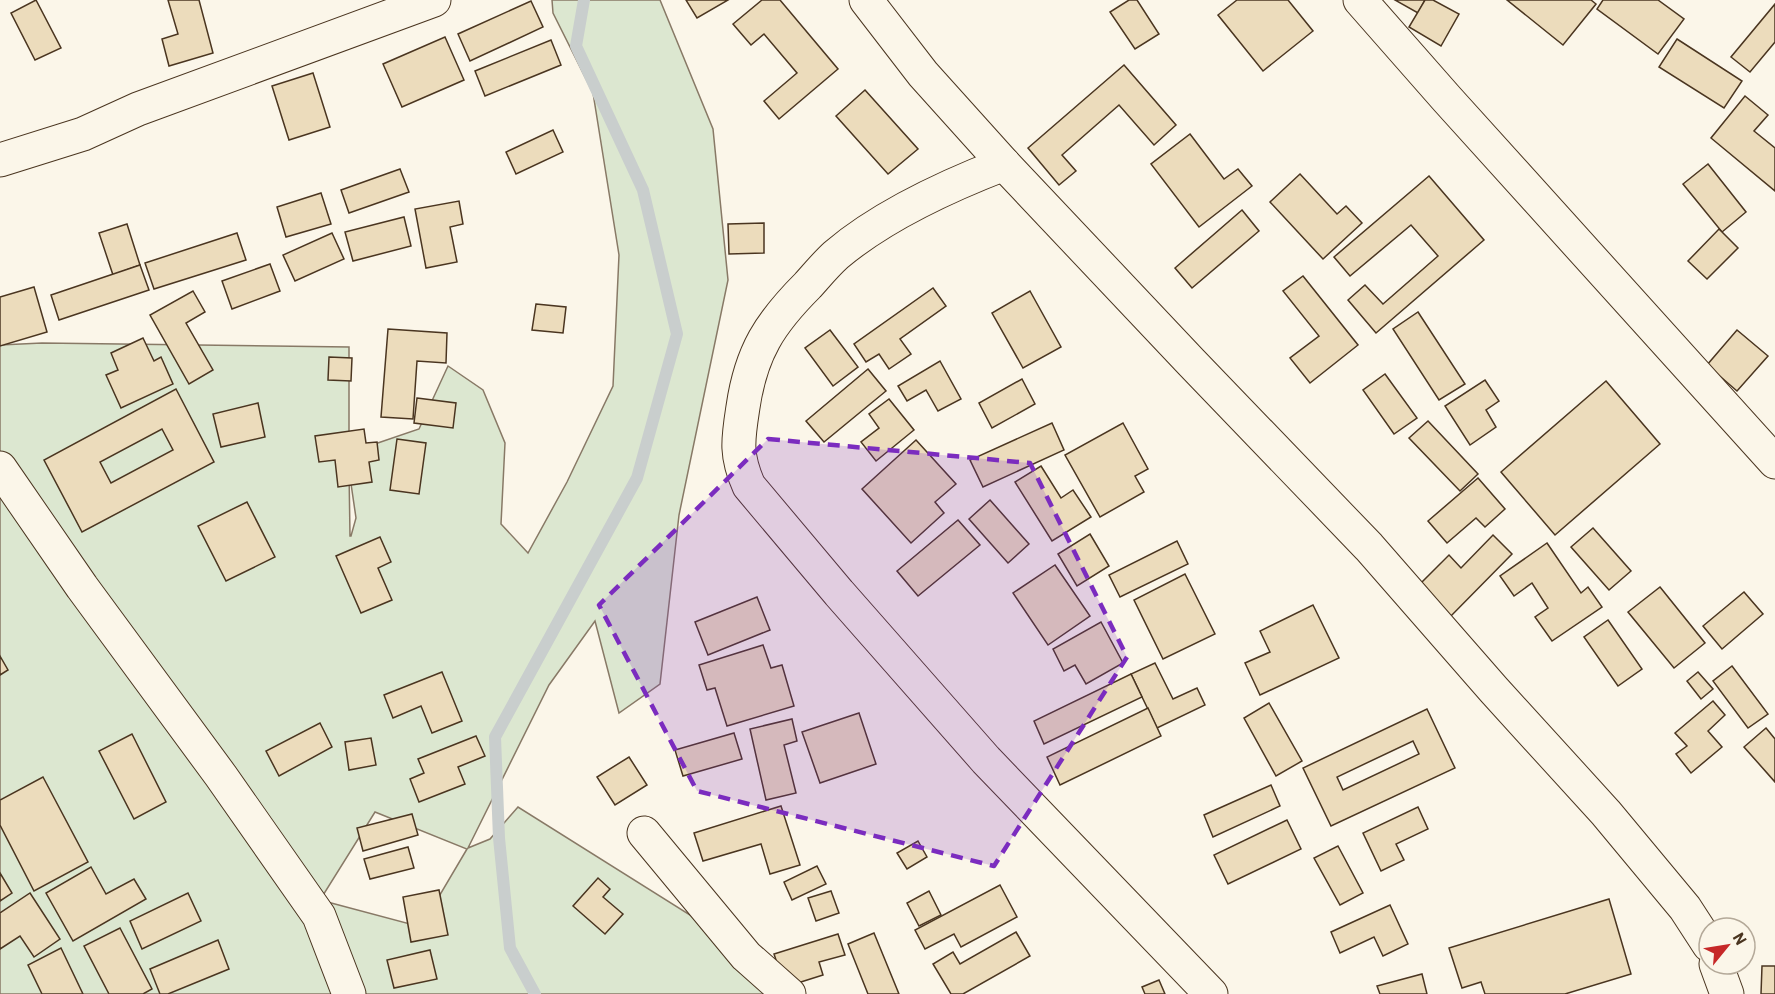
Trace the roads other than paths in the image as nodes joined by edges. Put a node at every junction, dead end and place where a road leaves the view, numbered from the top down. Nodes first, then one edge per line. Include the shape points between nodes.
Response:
1 (434, 0) edge
2 (866, 0) edge
3 (1360, 0) edge
4 (0, 160) edge
5 (1004, 164) junction
6 (1775, 462) edge
7 (0, 468) edge
8 (644, 833) dead end
9 (1697, 926) edge
10 (1720, 976) edge
11 (349, 994) edge
12 (789, 994) edge
13 (1211, 994) edge
14 (1727, 994) edge

1 - 4 street via 148,105 83,134
2 - 5 street via 923,74
3 - 6 street
5 - 9 street via 1370,547 1606,813
5 - 13 street via 952,184 876,226 836,255 786,307 765,336 752,365 744,396 738,456 749,486 854,611 986,760
7 - 11 street via 319,916
8 - 12 street via 746,956
10 - 14 street

